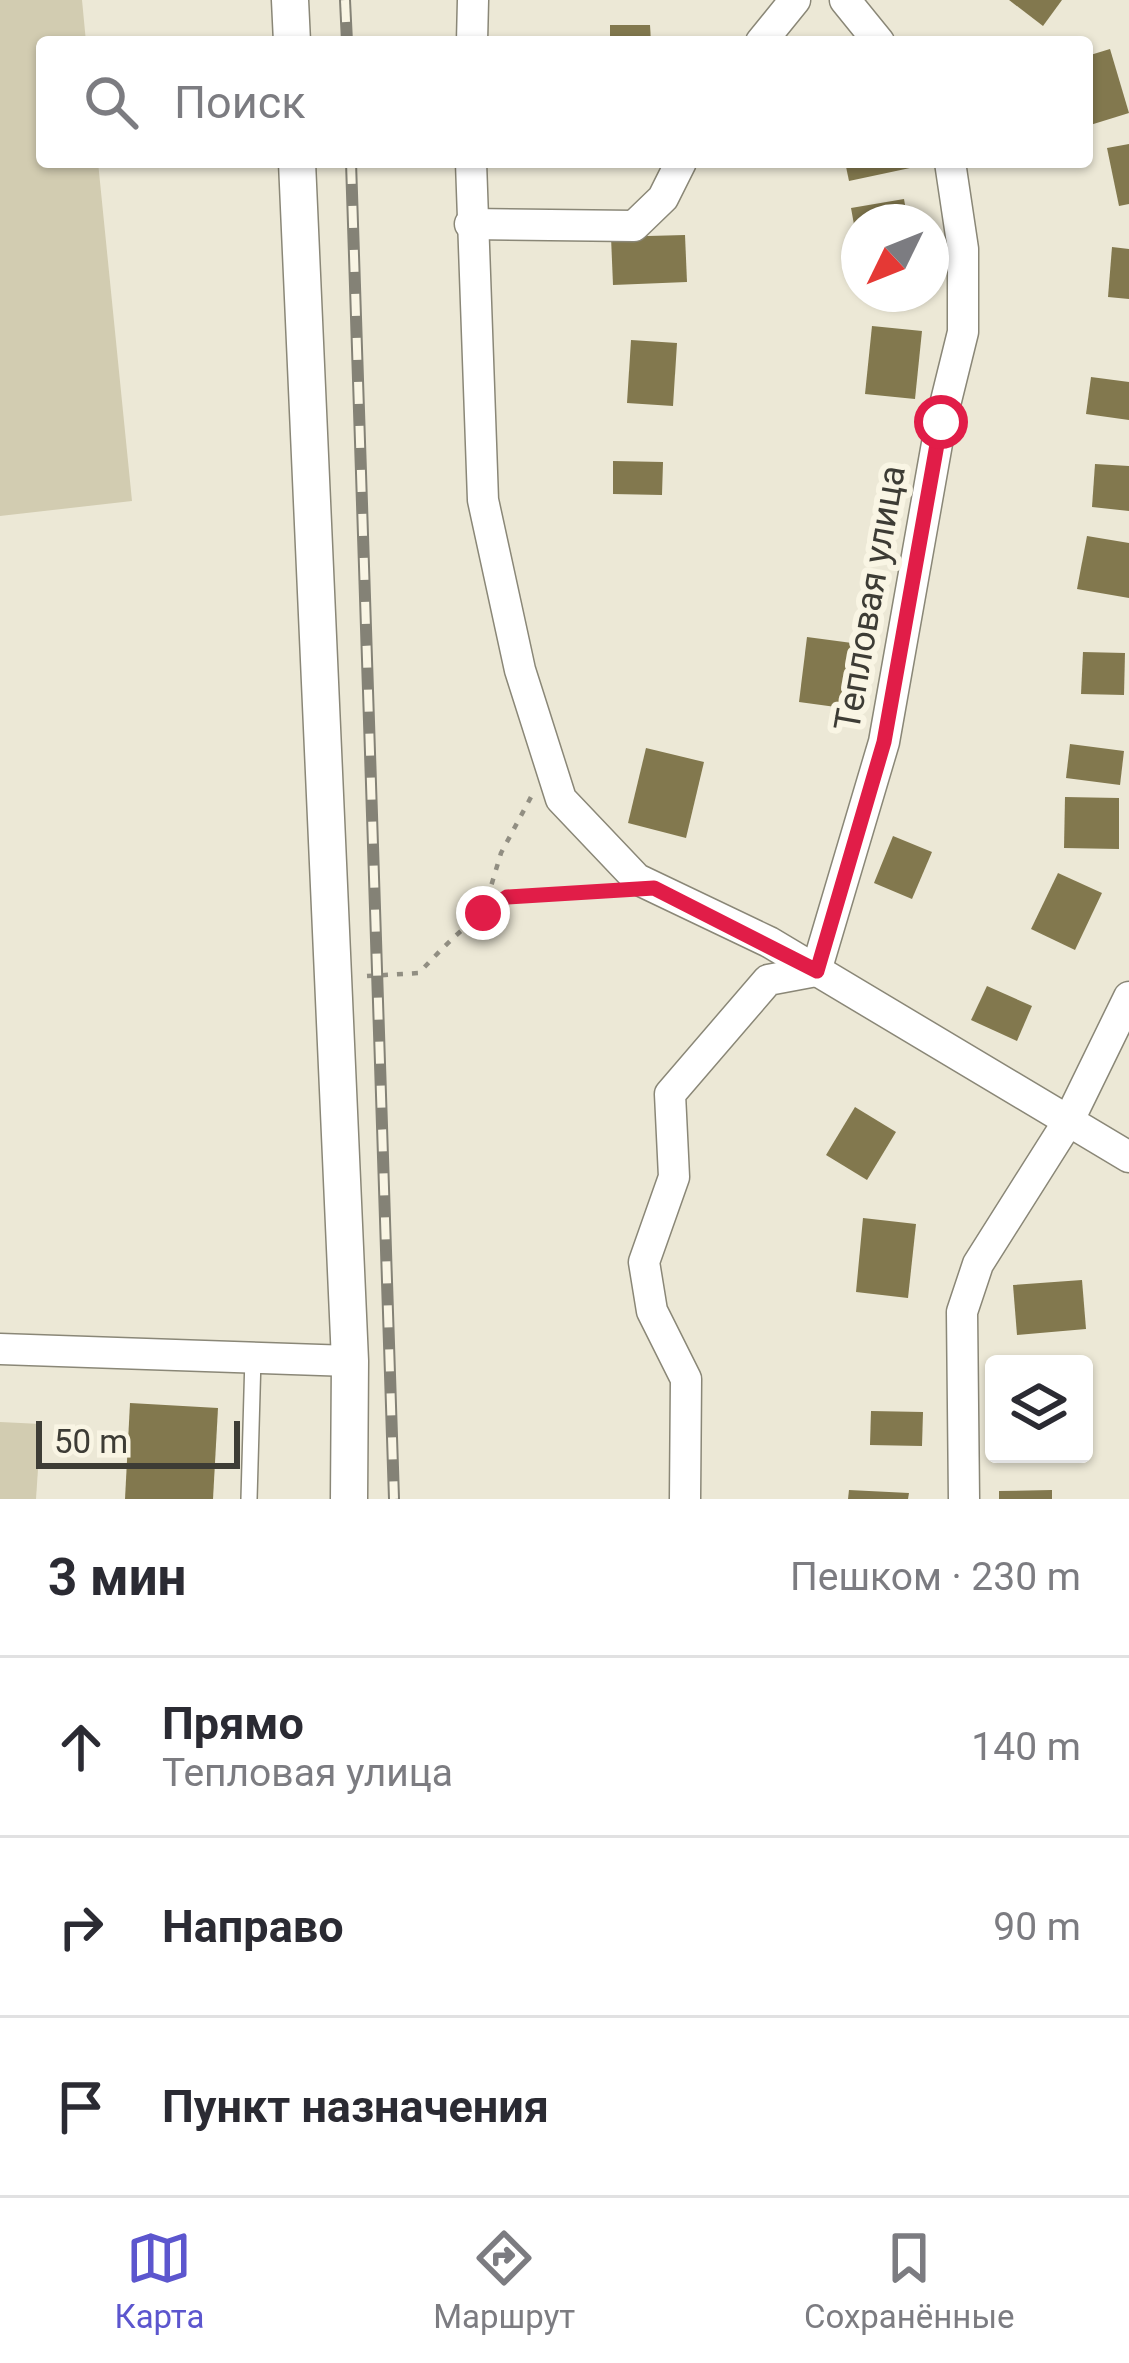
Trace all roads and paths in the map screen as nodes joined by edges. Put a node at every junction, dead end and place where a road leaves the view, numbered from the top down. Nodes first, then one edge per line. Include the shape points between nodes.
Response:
1 (290, 0) edge
2 (473, 0) edge
3 (795, 0) edge
4 (845, 0) edge
5 (292, 36) edge
6 (472, 36) edge
7 (765, 36) edge
8 (873, 36) edge
9 (297, 168) edge
10 (471, 168) edge
11 (678, 168) edge
12 (951, 168) edge
13 (470, 224) junction
14 (551, 767) junction
15 (654, 888) junction
16 (483, 913) junction
17 (817, 971) junction
18 (359, 984) dead end
19 (1129, 998) edge
20 (1069, 1120) junction
21 (1129, 1157) edge
22 (0, 1349) edge
23 (253, 1358) junction
24 (350, 1361) junction
25 (249, 1499) edge
26 (349, 1499) edge
27 (685, 1499) edge
28 (964, 1499) edge

1 - 5 street
2 - 6 street
3 - 7 street
4 - 8 street
9 - 24 street
10 - 13 street
11 - 13 street via 663,198 634,226
12 - 17 street, Тепловая улица via 963,249 963,332 884,742
13 - 14 street via 483,500 520,670
14 - 15 street via 561,799
14 - 16 path via 501,853
15 - 16 path via 507,897
15 - 17 street
16 - 18 path via 419,973 366,976
17 - 20 street
17 - 27 street via 768,980 670,1094 674,1177 644,1262 652,1311 686,1379
19 - 20 street
20 - 21 street
20 - 28 street via 978,1264 962,1312
22 - 23 street
23 - 24 street
23 - 25 lane
24 - 26 street

